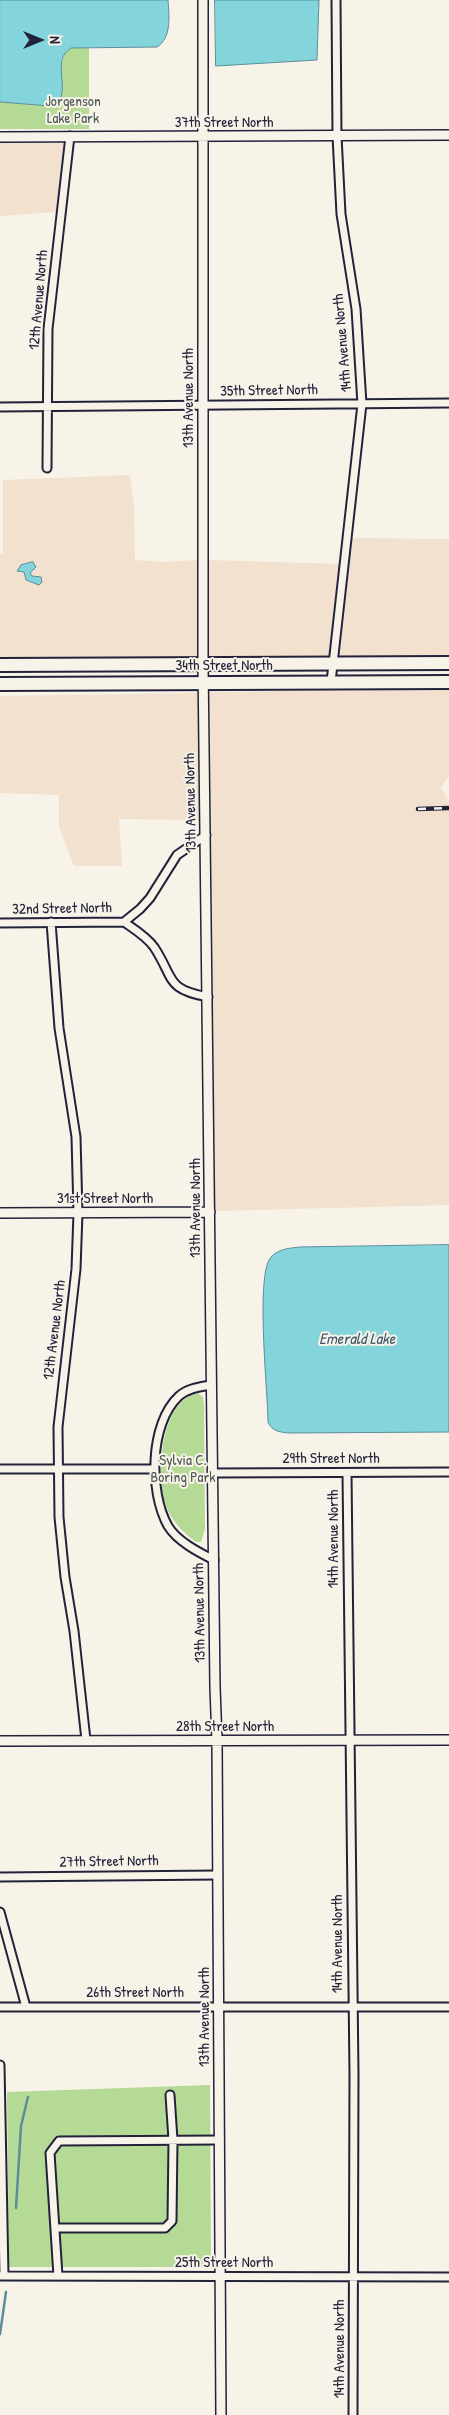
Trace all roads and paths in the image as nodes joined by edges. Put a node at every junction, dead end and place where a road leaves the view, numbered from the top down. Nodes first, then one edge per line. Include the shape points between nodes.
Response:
1 (203, 0) edge
2 (336, 0) edge
3 (449, 135) edge
4 (70, 136) junction
5 (337, 136) junction
6 (0, 137) edge
7 (203, 138) junction
8 (449, 403) edge
9 (362, 404) junction
10 (203, 406) junction
11 (0, 407) edge
12 (47, 408) junction
13 (47, 468) dead end
14 (334, 663) junction
15 (449, 663) edge
16 (72, 664) junction
17 (203, 664) junction
18 (0, 665) edge
19 (203, 682) junction
20 (331, 682) junction
21 (449, 682) edge
22 (72, 683) junction
23 (0, 684) edge
24 (206, 835) junction
25 (51, 922) junction
26 (124, 922) junction
27 (0, 923) edge
28 (208, 997) junction
29 (78, 1212) junction
30 (210, 1212) junction
31 (0, 1213) edge
32 (211, 1385) junction
33 (0, 1469) edge
34 (154, 1469) junction
35 (58, 1470) junction
36 (449, 1472) edge
37 (213, 1473) junction
38 (347, 1473) junction
39 (214, 1560) junction
40 (86, 1740) junction
41 (449, 1740) edge
42 (0, 1741) edge
43 (217, 1741) junction
44 (350, 1741) junction
45 (218, 1875) junction
46 (0, 1877) edge
47 (0, 1912) edge
48 (0, 2007) edge
49 (26, 2007) junction
50 (219, 2007) junction
51 (353, 2007) junction
52 (449, 2007) edge
53 (0, 2065) edge
54 (170, 2095) dead end
55 (173, 2140) junction
56 (219, 2140) junction
57 (0, 2141) edge
58 (56, 2228) junction
59 (2, 2276) edge
60 (58, 2276) junction
61 (354, 2276) junction
62 (449, 2276) edge
63 (220, 2278) junction
64 (221, 2415) edge
65 (354, 2415) edge

1 - 7 street, 13th Avenue North
2 - 5 street, 14th Avenue North
3 - 5 street, 37th Street North
4 - 6 street, 37th Street North
4 - 7 street, 37th Street North
4 - 12 street, 12th Avenue North via 48,329
5 - 7 street, 37th Street North
5 - 9 street, 14th Avenue North via 341,214 356,308
7 - 10 street, 13th Avenue North
8 - 9 street, 35th Street North
9 - 10 street, 35th Street North
9 - 14 street, 14th Avenue North
10 - 12 street, 35th Street North
10 - 17 street, 13th Avenue North
11 - 12 street, 35th Street North
12 - 13 street, 12th Avenue North
14 - 15 highway, 34th Street North
14 - 17 highway, 34th Street North
14 - 20 street, 14th Avenue North
16 - 17 highway, 34th Street North
16 - 18 highway, 34th Street North
16 - 22 highway
17 - 19 street, 13th Avenue North
19 - 20 highway, 34th Street North
19 - 22 highway, 34th Street North
19 - 24 street, 13th Avenue North
20 - 21 highway, 34th Street North
22 - 23 highway, 34th Street North
24 - 26 street, 32nd Street North via 177,855 150,898
24 - 28 street, 13th Avenue North
25 - 26 street, 32nd Street North
25 - 27 street, 32nd Street North
25 - 29 street, 12th Avenue North via 59,1028 76,1137
26 - 28 street, 32nd Street North via 154,947 174,983 184,992
28 - 30 street, 13th Avenue North
29 - 30 street, 31st Street North
29 - 31 street, 31st Street North
29 - 35 street, 12th Avenue North via 76,1269 62,1382
30 - 32 street, 13th Avenue North
32 - 34 street via 193,1388 180,1395 171,1406 158,1440
32 - 37 street, 13th Avenue North
33 - 35 street
34 - 35 street
34 - 39 street via 160,1510 169,1528
35 - 40 street, 12th Avenue North via 64,1577
36 - 38 street, 29th Street North
37 - 38 street, 29th Street North
37 - 39 street, 13th Avenue North
38 - 44 street, 14th Avenue North
39 - 43 street, 13th Avenue North
40 - 42 street, 28th Street North
40 - 43 street, 28th Street North
41 - 44 street, 28th Street North
43 - 44 street, 28th Street North
43 - 45 street, 13th Avenue North
44 - 51 street, 14th Avenue North
45 - 46 street, 27th Street North
45 - 50 street, 13th Avenue North
47 - 49 street
48 - 49 street, 26th Street North
49 - 50 street, 26th Street North
50 - 51 street, 26th Street North
50 - 56 street, 13th Avenue North
51 - 52 street, 26th Street North
51 - 61 street, 14th Avenue North
53 - 57 street
54 - 55 street
55 - 56 street
55 - 58 street via 172,2221 166,2228
55 - 58 street via 59,2141 50,2153
56 - 63 street, 13th Avenue North
57 - 59 street
58 - 60 street
59 - 60 street, 25th Street North
60 - 63 street, 25th Street North
61 - 62 street, 25th Street North
61 - 63 street, 25th Street North
61 - 65 street, 14th Avenue North
63 - 64 street, 13th Avenue North

